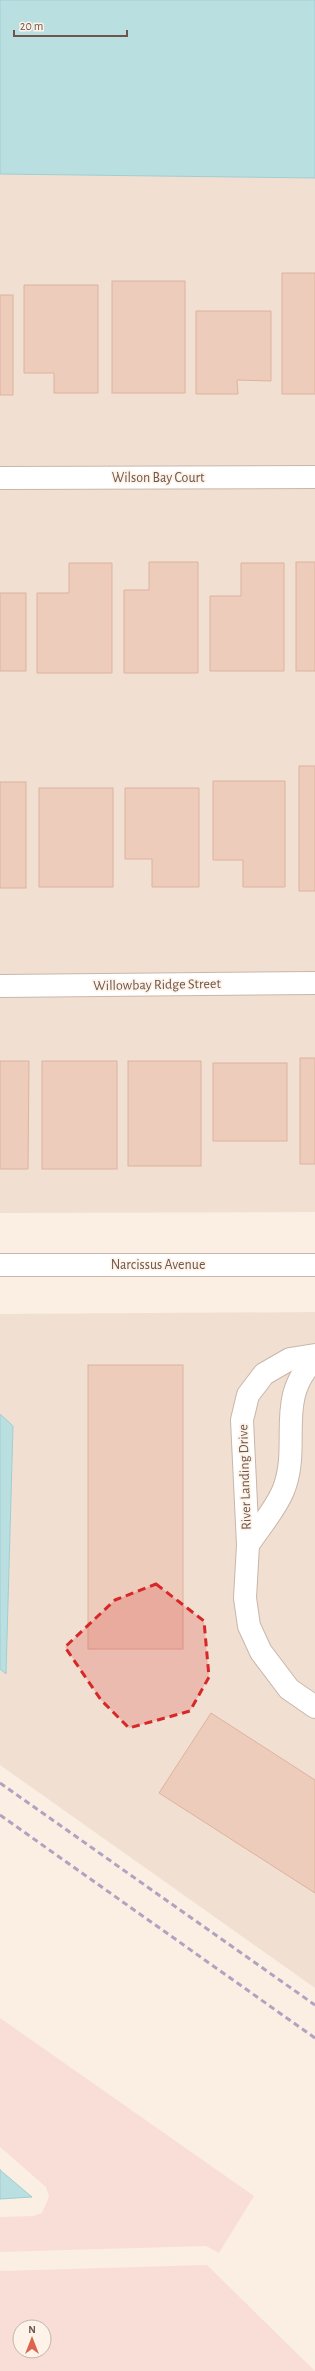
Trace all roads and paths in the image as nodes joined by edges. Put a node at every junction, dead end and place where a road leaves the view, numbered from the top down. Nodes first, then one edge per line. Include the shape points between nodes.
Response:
1 (315, 477) edge
2 (0, 478) edge
3 (315, 983) edge
4 (0, 986) edge
5 (0, 1265) edge
6 (315, 1265) edge
7 (315, 1355) edge
8 (315, 1358) edge
9 (248, 1545) junction
10 (315, 1707) edge

1 - 2 street, Wilson Bay Court
3 - 4 street, Willowbay Ridge Street
5 - 6 street, Narcissus Avenue
7 - 9 street, River Landing Drive via 290,1359 264,1374 248,1396 242,1420
8 - 9 street, River Landing Drive via 297,1383 290,1410 290,1462 282,1492
9 - 10 street, River Landing Drive via 245,1598 249,1626 261,1652 289,1689

